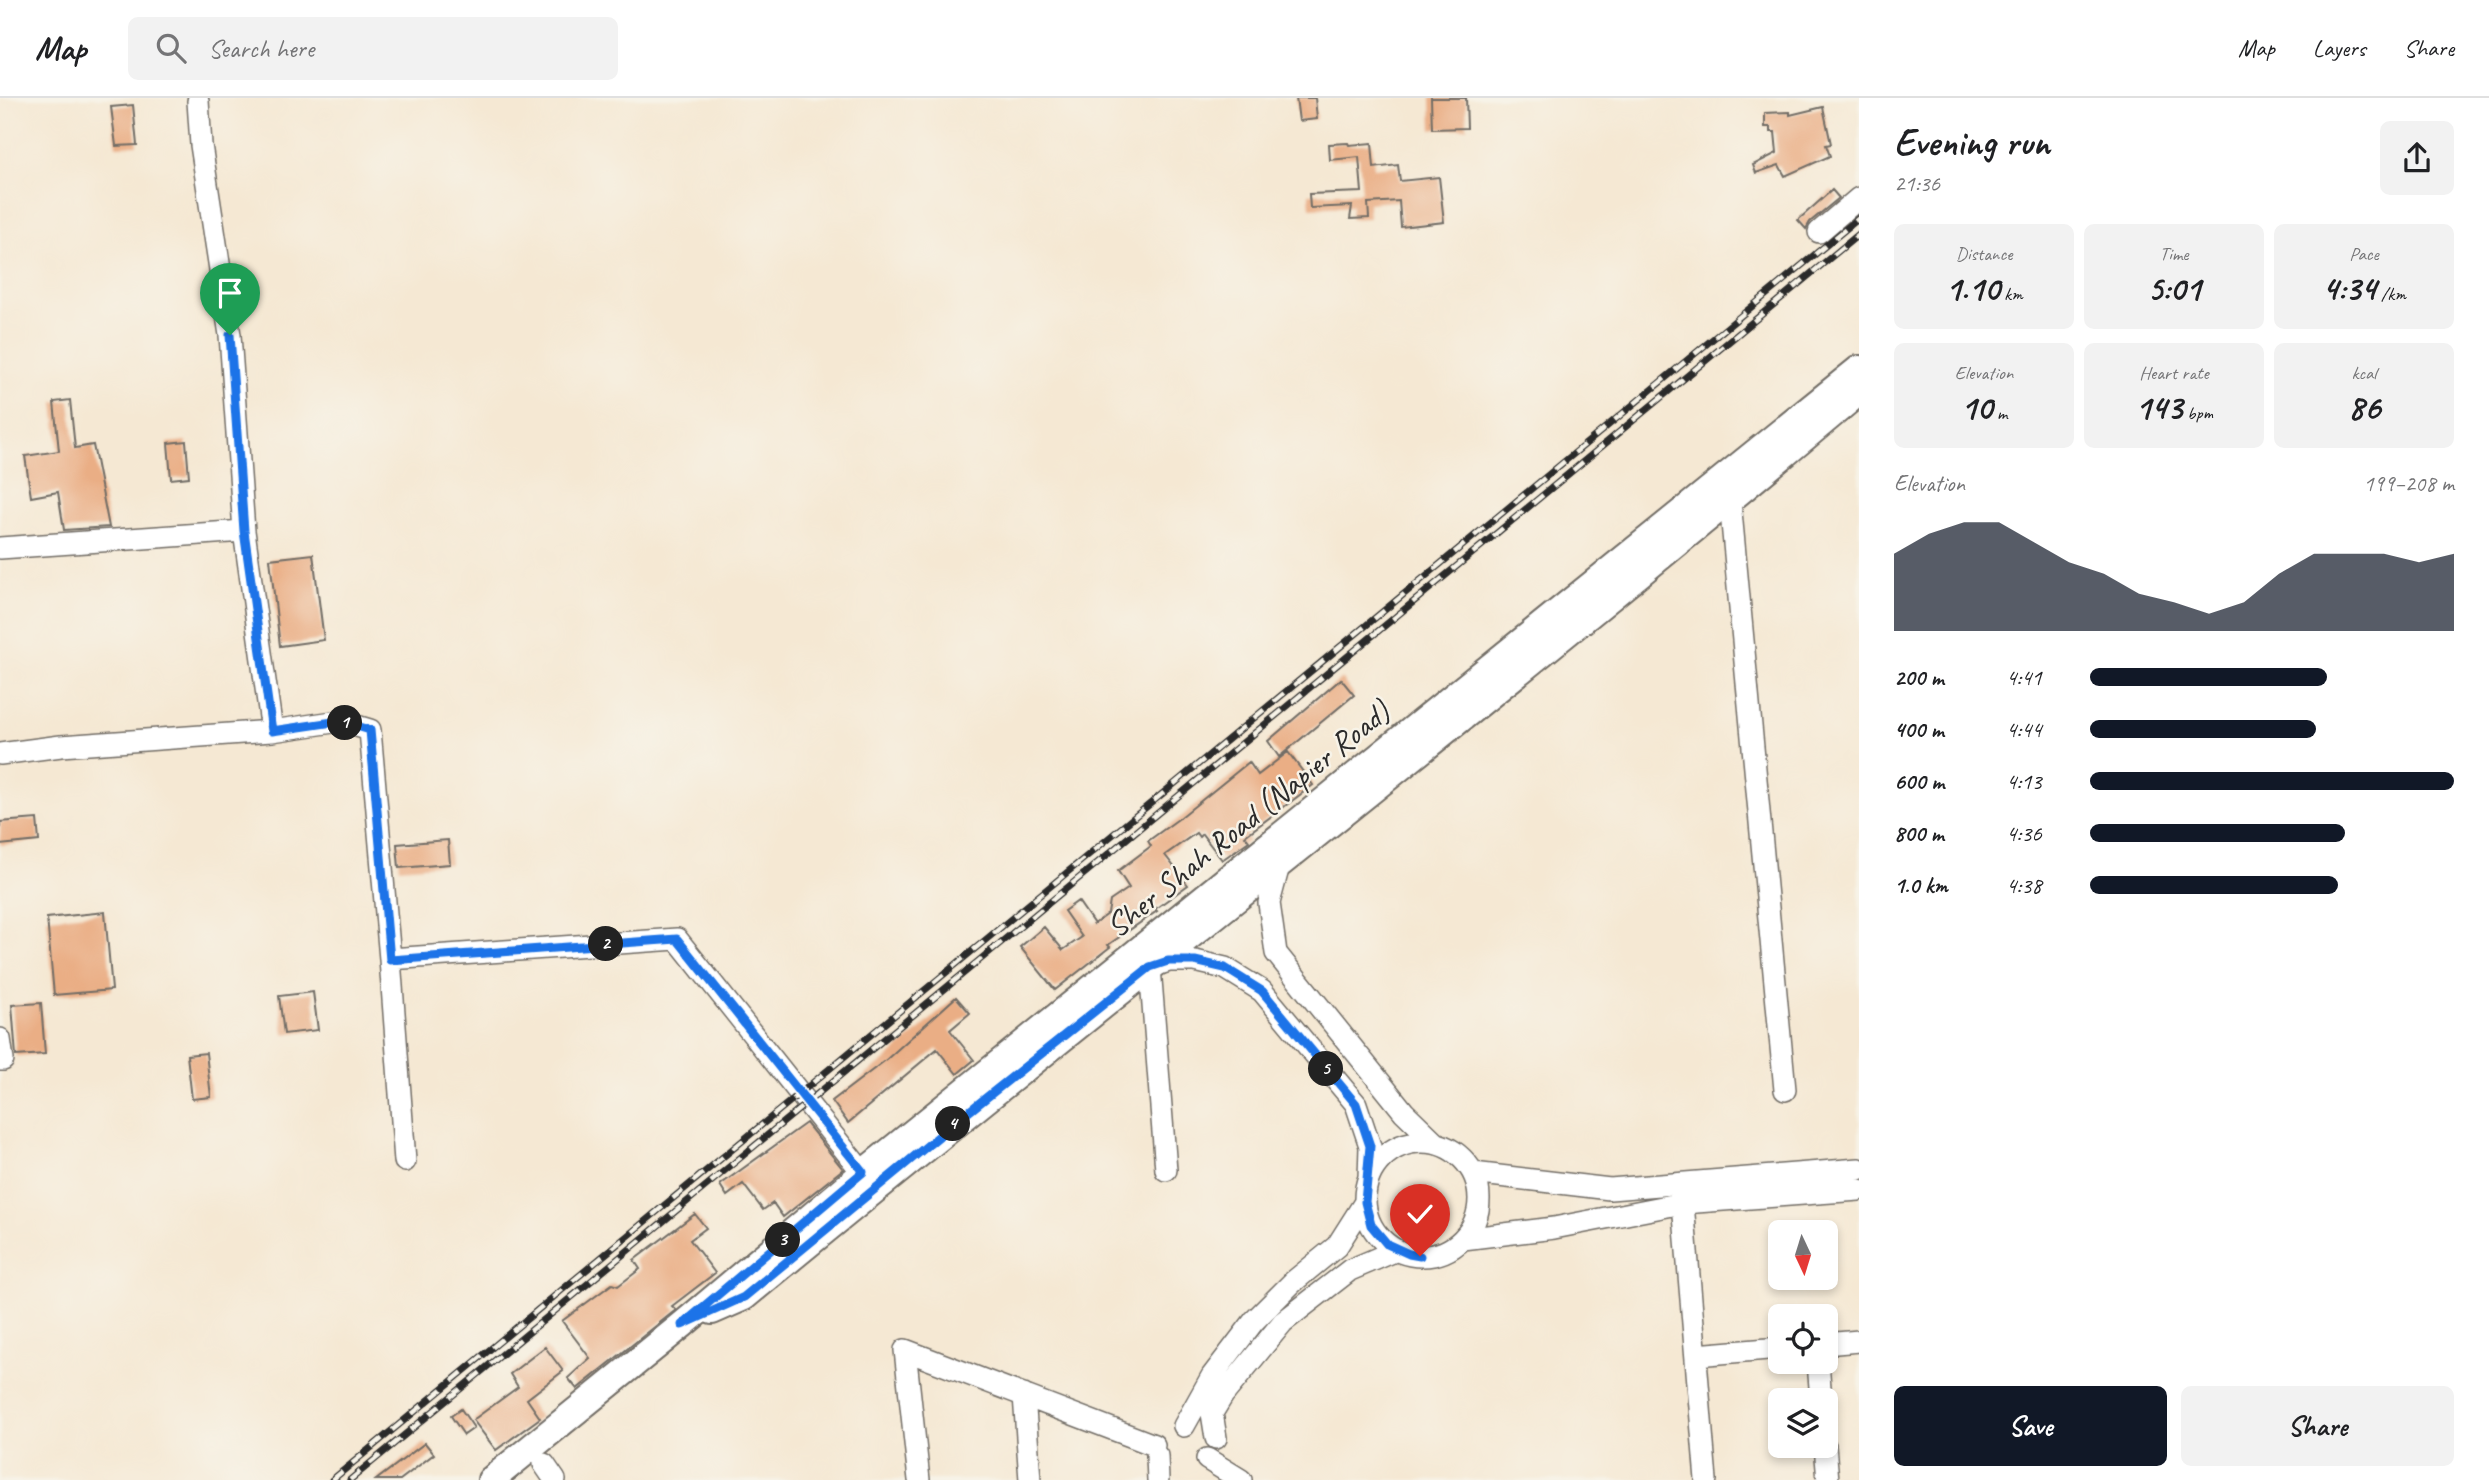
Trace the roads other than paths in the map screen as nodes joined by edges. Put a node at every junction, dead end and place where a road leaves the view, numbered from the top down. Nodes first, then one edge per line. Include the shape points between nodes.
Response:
1 (198, 101) dead end
2 (1859, 198) edge
3 (1819, 232) dead end
4 (1859, 369) edge
5 (1859, 392) edge
6 (1730, 501) junction
7 (244, 531) junction
8 (0, 548) edge
9 (272, 731) junction
10 (0, 754) edge
11 (1280, 862) junction
12 (390, 960) junction
13 (1150, 967) junction
14 (0, 1039) edge
15 (0, 1060) edge
16 (1785, 1090) dead end
17 (1437, 1144) junction
18 (405, 1161) dead end
19 (1859, 1169) edge
20 (1166, 1170) dead end
21 (863, 1172) junction
22 (1473, 1173) junction
23 (1369, 1178) junction
24 (1859, 1190) edge
25 (1365, 1202) junction
26 (1683, 1203) junction
27 (1463, 1238) junction
28 (1397, 1250) junction
29 (682, 1325) junction
30 (1859, 1341) edge
31 (1838, 1343) edge
32 (1768, 1349) edge
33 (1696, 1355) junction
34 (1024, 1395) junction
35 (1184, 1426) dead end
36 (1216, 1438) dead end
37 (1826, 1458) edge
38 (1207, 1460) dead end
39 (491, 1480) edge
40 (919, 1480) edge
41 (1030, 1480) edge
42 (1158, 1480) edge
43 (1241, 1480) edge
44 (1706, 1480) edge
45 (1828, 1480) edge

1 - 7 street via 230,335
2 - 3 street
4 - 21 main road, Sher Shah Road (Napier Road)
5 - 6 main road, Sher Shah Road (Napier Road)
6 - 11 main road, Sher Shah Road (Napier Road)
6 - 16 street
7 - 8 street
7 - 9 street
9 - 10 street
9 - 12 street via 340,721 370,730
11 - 13 main road, Sher Shah Road (Napier Road)
11 - 17 street via 1269,903 1276,953 1404,1112
12 - 18 street
12 - 21 street via 677,939
13 - 20 street
13 - 23 street via 1168,961 1195,961 1225,968 1262,991 1356,1104 1370,1146
13 - 29 main road, Sher Shah Road (Napier Road) via 744,1297
14 - 15 street
17 - 22 street via 1458,1155
17 - 23 street via 1414,1142 1392,1150
19 - 22 street via 1610,1189
21 - 29 main road, Sher Shah Road (Napier Road)
22 - 27 street via 1479,1208
23 - 25 street
24 - 26 street
25 - 28 street via 1378,1236
25 - 35 street via 1336,1245 1254,1321 1212,1376
26 - 27 street via 1555,1228
26 - 33 street
27 - 28 street via 1432,1255
28 - 36 street via 1350,1270 1283,1322 1212,1413
29 - 39 main road, Sher Shah Road (Napier Road)
30 - 31 street
32 - 33 street
33 - 44 street
34 - 40 street via 905,1350
34 - 41 street
34 - 42 street via 1156,1451
37 - 45 street
38 - 43 street

